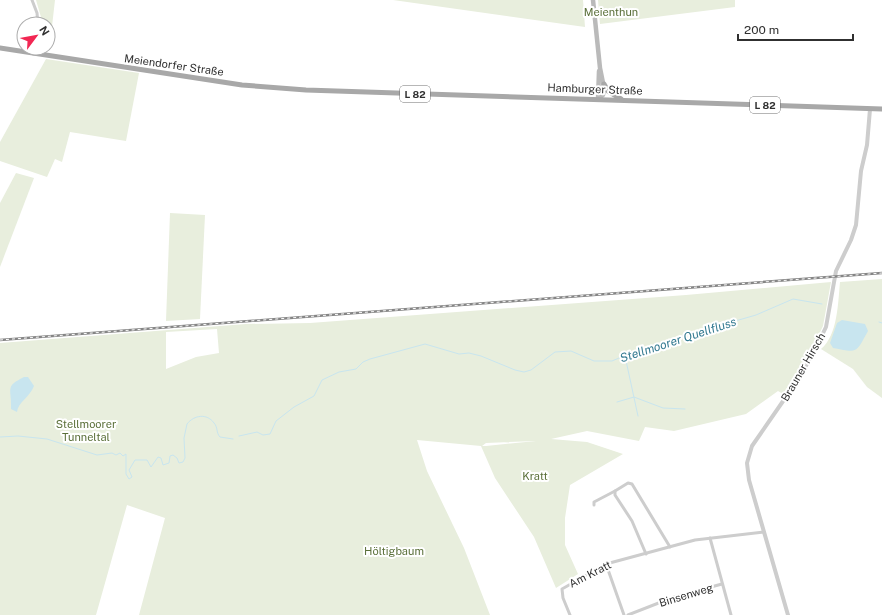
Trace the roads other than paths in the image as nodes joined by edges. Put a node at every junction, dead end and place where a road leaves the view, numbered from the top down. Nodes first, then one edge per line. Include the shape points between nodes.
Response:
1 (32, 0) edge
2 (593, 0) edge
3 (37, 16) edge
4 (0, 48) edge
5 (16, 49) edge
6 (56, 54) edge
7 (600, 68) junction
8 (604, 84) junction
9 (306, 90) joint
10 (598, 99) junction
11 (622, 100) junction
12 (870, 109) junction
13 (882, 109) edge
14 (615, 491) junction
15 (594, 505) dead end
16 (764, 532) junction
17 (710, 538) junction
18 (670, 547) junction
19 (646, 554) junction
20 (606, 564) junction
21 (722, 584) junction
22 (570, 615) edge
23 (624, 615) edge
24 (628, 615) edge
25 (731, 615) edge
26 (788, 615) edge

1 - 3 street
2 - 7 main road
4 - 5 main road, Meiendorfer Straße
6 - 9 main road, Meiendorfer Straße / L 82 via 242,85
7 - 8 main road
7 - 10 main road
8 - 10 main road via 604,94
8 - 11 main road via 608,91
9 - 10 main road, Hamburger Straße / L 82
10 - 11 main road, Hamburger Straße / L 82
11 - 12 main road, Hamburger Straße / L 82
12 - 13 main road, Hamburger Straße / L 82
12 - 16 street, Brauner Hirsch via 856,225 836,271 826,327 807,364 748,454 748,476
14 - 15 street via 594,502
14 - 18 street via 628,483 632,484
14 - 19 street via 632,521
16 - 17 street, Am Kratt
16 - 26 street, Brauner Hirsch
17 - 18 street, Am Kratt
17 - 21 street
18 - 19 street, Am Kratt
19 - 20 street, Am Kratt
20 - 22 street, Am Kratt via 562,589
20 - 23 street
21 - 24 street, Binsenweg via 674,597
21 - 25 street

